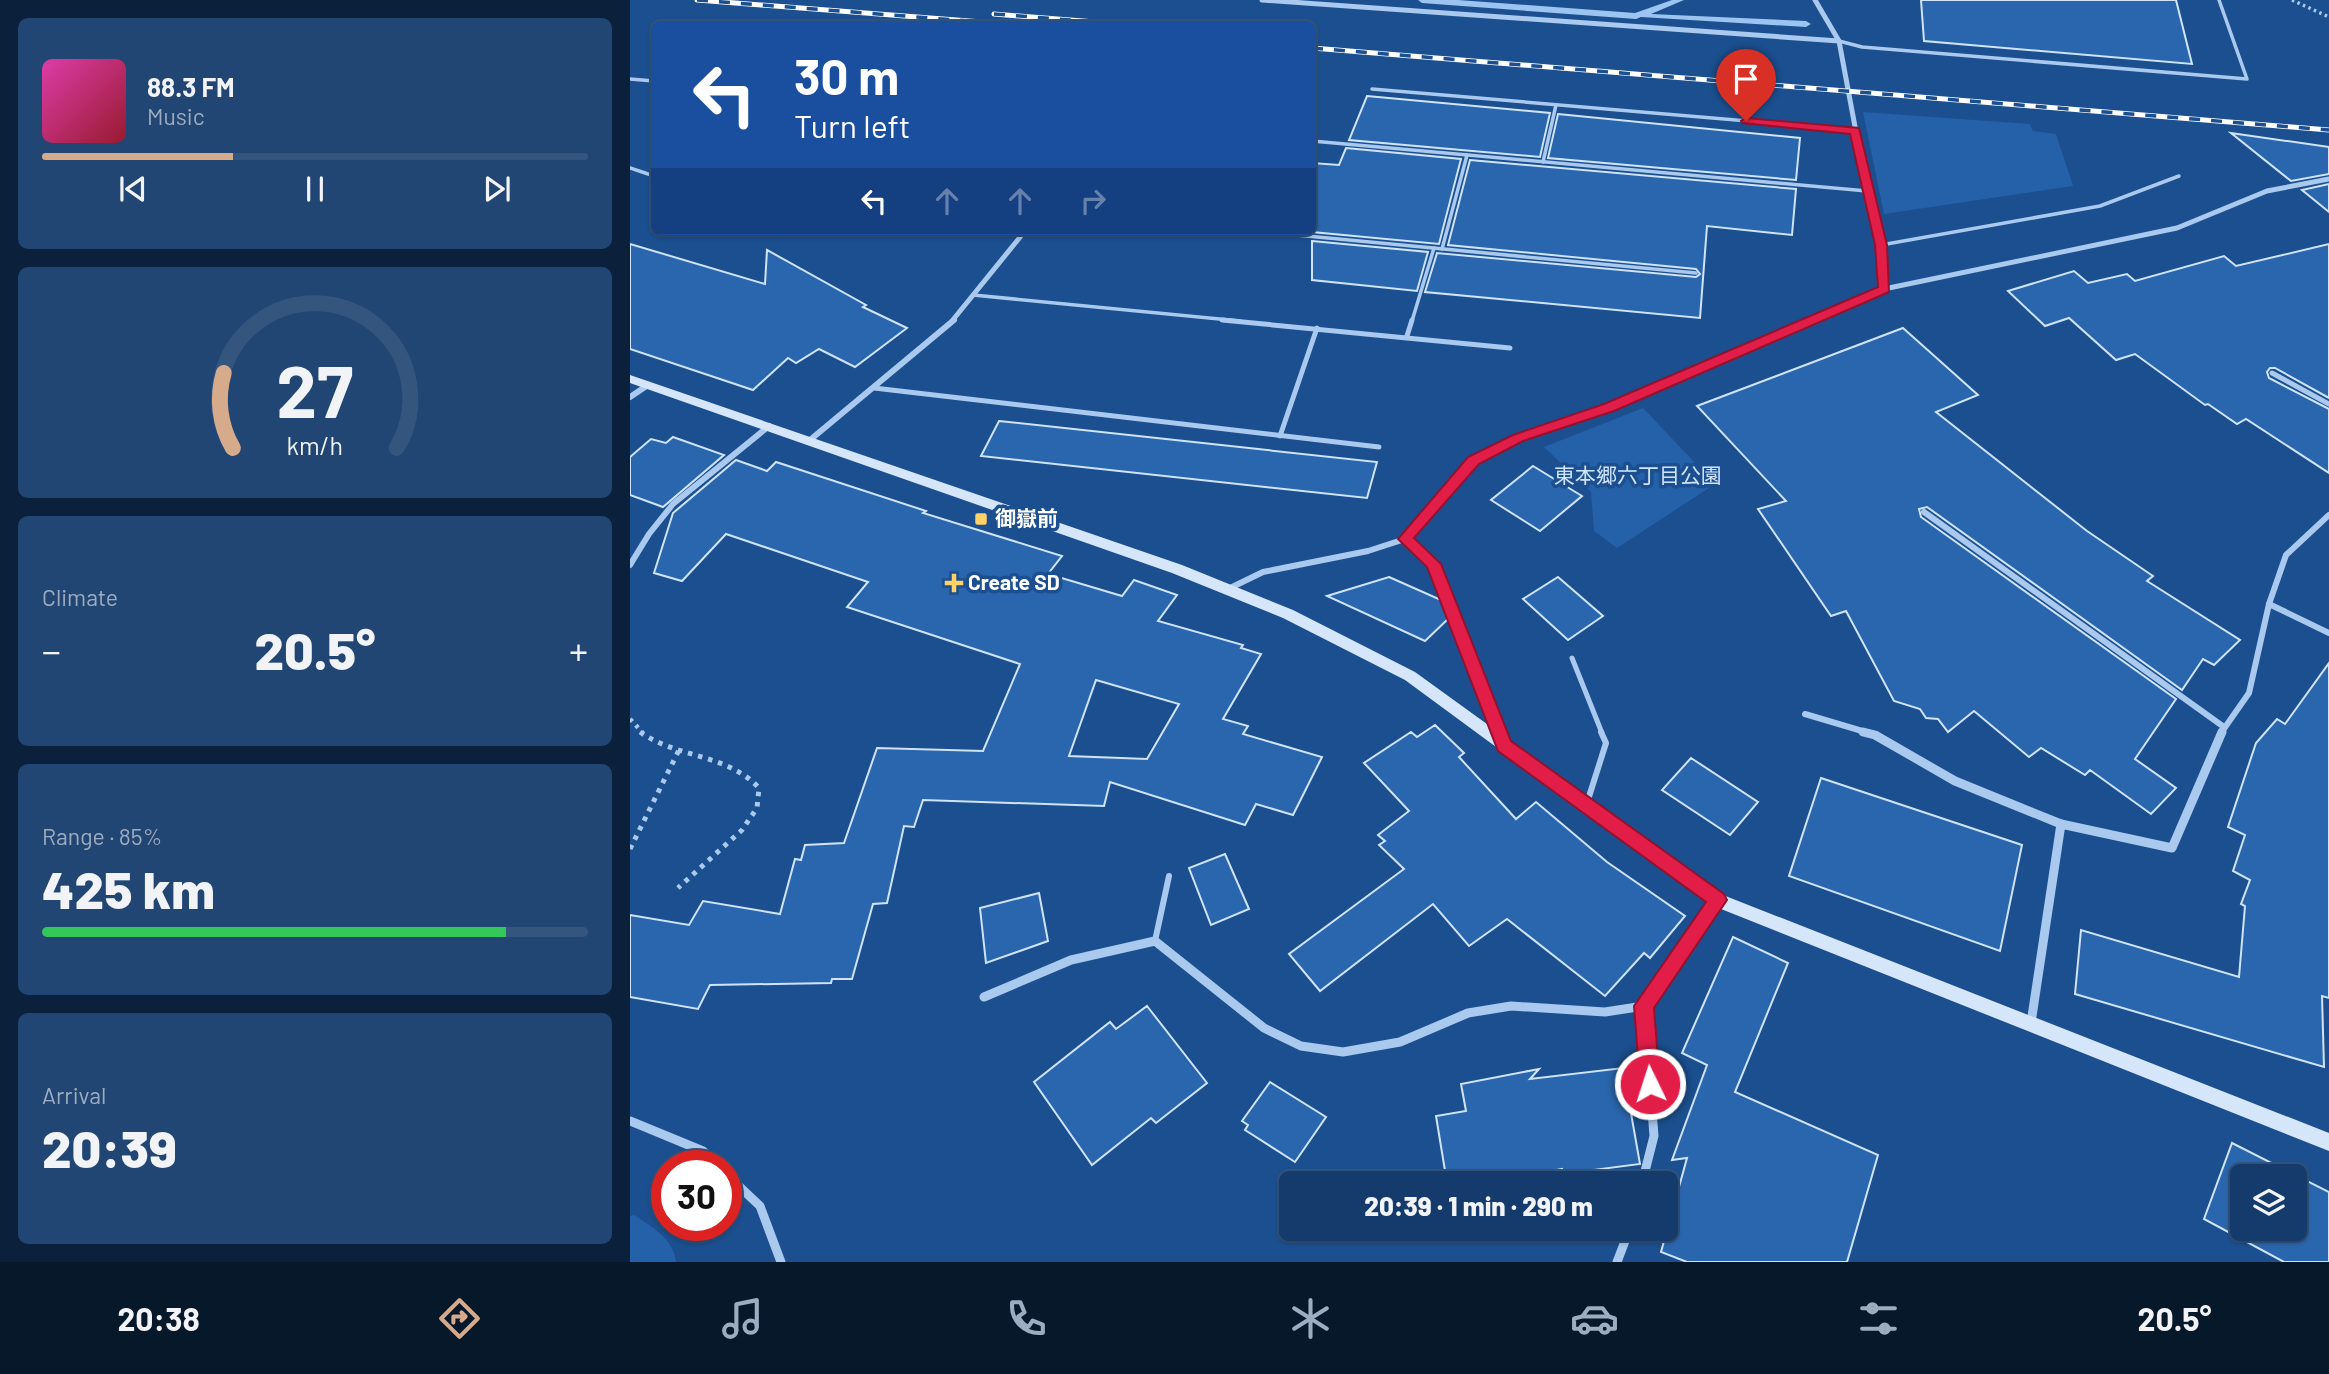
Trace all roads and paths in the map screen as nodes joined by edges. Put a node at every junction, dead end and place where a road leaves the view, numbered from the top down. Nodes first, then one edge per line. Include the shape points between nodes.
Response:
1 (1262, 0) edge
2 (1815, 0) edge
3 (2220, 0) edge
4 (2292, 0) edge
5 (1303, 1) edge
6 (2329, 17) edge
7 (1839, 41) junction
8 (630, 79) edge
9 (651, 81) edge
10 (1372, 89) dead end
11 (1556, 104) junction
12 (1855, 131) junction
13 (1316, 141) edge
14 (1468, 155) junction
15 (1543, 162) junction
16 (630, 168) edge
17 (651, 175) edge
18 (2179, 176) dead end
19 (2329, 179) edge
20 (1867, 191) junction
21 (1023, 235) edge
22 (1296, 235) edge
23 (1881, 245) junction
24 (1434, 248) junction
25 (1442, 249) junction
26 (1696, 273) dead end
27 (1884, 289) junction
28 (973, 295) junction
29 (1317, 328) junction
30 (1407, 336) junction
31 (1510, 348) dead end
32 (2272, 373) dead end
33 (630, 379) edge
34 (648, 385) junction
35 (874, 388) junction
36 (630, 397) edge
37 (2329, 404) edge
38 (769, 426) junction
39 (1280, 436) junction
40 (810, 440) junction
41 (1380, 447) dead end
42 (1924, 512) dead end
43 (2329, 515) edge
44 (1405, 539) junction
45 (630, 565) edge
46 (1228, 589) junction
47 (2269, 604) junction
48 (2329, 633) edge
49 (1572, 657) dead end
50 (1805, 714) dead end
51 (630, 719) edge
52 (2224, 727) junction
53 (1504, 746) junction
54 (679, 750) junction
55 (1586, 806) junction
56 (2062, 824) junction
57 (630, 849) edge
58 (1169, 876) dead end
59 (678, 888) dead end
60 (1717, 900) junction
61 (1156, 942) junction
62 (985, 997) dead end
63 (1644, 1006) junction
64 (2031, 1024) junction
65 (630, 1121) edge
66 (2329, 1142) edge
67 (701, 1150) edge
68 (1645, 1171) edge
69 (742, 1189) edge
70 (1625, 1241) edge
71 (781, 1262) edge
72 (1617, 1262) edge

1 - 5 street
2 - 7 street
3 - 7 lane via 2246,79 1861,47
4 - 6 path
5 - 7 street
7 - 12 street
8 - 9 lane
10 - 11 lane
11 - 12 lane
11 - 15 lane
12 - 20 street
13 - 14 lane
14 - 15 lane
14 - 25 lane
15 - 20 lane
16 - 17 lane
18 - 23 lane via 2100,206
19 - 27 street via 2267,191 2177,228
20 - 23 street
21 - 28 street
22 - 24 lane
23 - 27 street
24 - 25 lane
24 - 30 lane
25 - 26 lane
27 - 44 street via 1474,460
28 - 29 lane
28 - 35 street via 950,324
29 - 30 lane
29 - 39 lane
30 - 31 lane
32 - 37 lane
33 - 34 street
34 - 36 street
34 - 38 street
35 - 39 lane
35 - 40 street
38 - 40 street
38 - 45 street via 673,504
39 - 41 lane
40 - 46 street
42 - 52 street
43 - 47 street via 2286,555
44 - 46 street via 1264,572
44 - 53 street via 1433,564
46 - 53 street via 1410,676
47 - 48 street
47 - 52 street via 2249,693
49 - 55 lane via 1606,743
50 - 56 street via 1875,735 1955,781
51 - 54 path via 636,730
52 - 56 street via 2172,848
53 - 55 street
54 - 57 path
54 - 59 path via 744,773 759,788 757,807 742,830
55 - 60 street
56 - 64 street
58 - 61 lane
60 - 63 street
60 - 64 street
61 - 62 street via 1071,960
61 - 63 street via 1264,1028 1301,1046 1343,1052 1400,1042 1468,1013 1500,1008 1605,1012
63 - 68 street via 1654,1136
64 - 66 street
65 - 67 street
69 - 71 street via 760,1206
70 - 72 street

